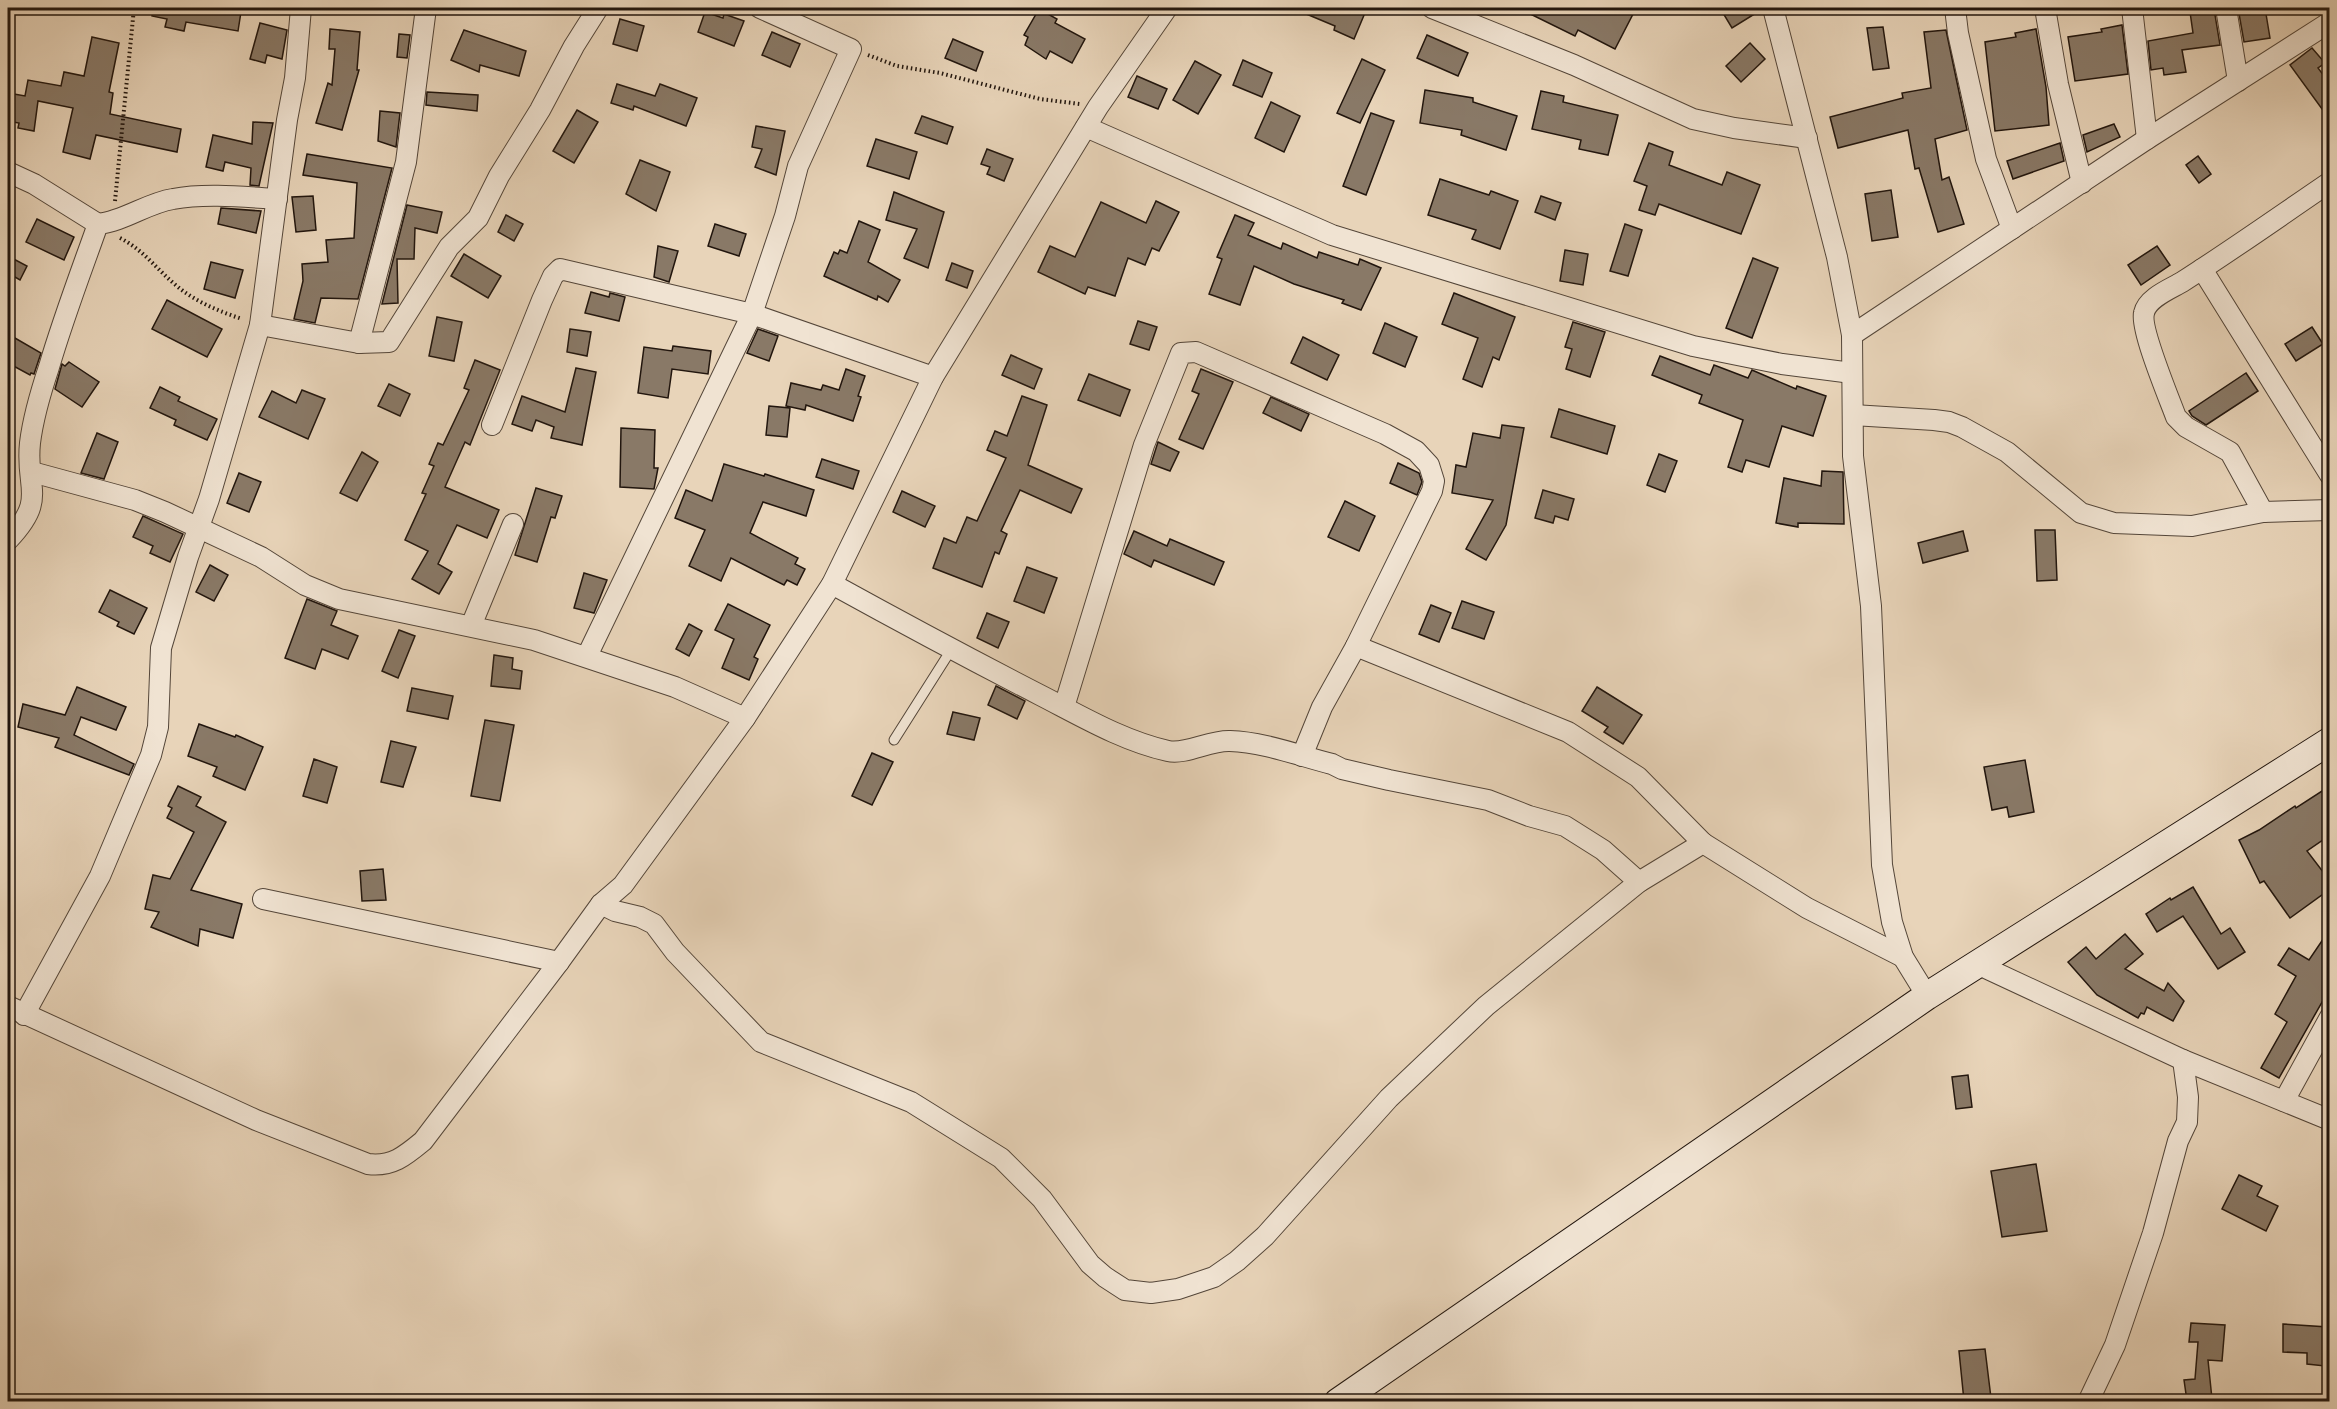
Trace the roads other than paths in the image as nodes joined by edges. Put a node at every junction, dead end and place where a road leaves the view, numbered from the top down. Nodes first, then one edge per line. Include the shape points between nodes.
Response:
1 (301, 8) edge
2 (426, 8) edge
3 (598, 8) edge
4 (760, 8) edge
5 (1167, 8) edge
6 (1432, 8) edge
7 (1773, 8) edge
8 (1955, 8) edge
9 (2045, 8) edge
10 (2132, 8) edge
11 (2226, 8) edge
12 (2330, 22) edge
13 (2238, 81) junction
14 (1086, 126) junction
15 (1807, 138) junction
16 (2148, 139) junction
17 (8, 172) edge
18 (2330, 182) edge
19 (2082, 183) junction
20 (277, 199) junction
21 (106, 224) junction
22 (2012, 229) junction
23 (2202, 269) junction
24 (752, 314) junction
25 (260, 325) junction
26 (1852, 334) junction
27 (359, 343) junction
28 (1852, 372) junction
29 (933, 377) junction
30 (1853, 415) junction
31 (492, 425) dead end
32 (32, 472) junction
33 (2330, 475) edge
34 (2330, 510) edge
35 (2263, 513) junction
36 (513, 524) dead end
37 (199, 529) junction
38 (8, 540) edge
39 (831, 584) junction
40 (471, 626) junction
41 (1356, 646) junction
42 (951, 650) junction
43 (586, 656) junction
44 (1064, 707) junction
45 (745, 718) junction
46 (894, 740) dead end
47 (2330, 741) edge
48 (1302, 756) junction
49 (1702, 843) junction
50 (1639, 882) junction
51 (263, 899) dead end
52 (601, 903) junction
53 (1903, 957) junction
54 (559, 962) junction
55 (1977, 964) junction
56 (1927, 996) junction
57 (16, 1010) edge
58 (2330, 1017) edge
59 (2183, 1060) junction
60 (2284, 1101) junction
61 (2330, 1120) edge
62 (1338, 1401) edge
63 (2088, 1401) edge

1 - 20 street
2 - 27 street via 406,162
3 - 27 street via 478,218 449,247 393,338 384,344
4 - 24 street via 851,49 798,166
5 - 14 street
6 - 15 street via 1574,65 1693,119
7 - 15 street
8 - 22 street via 1986,159
9 - 19 street via 2058,84
10 - 16 street
11 - 13 street
12 - 13 street
13 - 16 street
14 - 28 street via 1332,235 1693,346 1782,364
14 - 29 street
15 - 26 street
16 - 19 street
17 - 21 street
18 - 23 street
19 - 22 street
20 - 21 street via 174,198
20 - 25 street
21 - 32 street via 65,313 42,388 30,443
22 - 26 street
23 - 33 street
23 - 35 street via 2150,301 2144,311 2145,327 2175,417 2230,452
24 - 29 street
24 - 31 street via 560,268 542,300
24 - 43 street
25 - 27 street
25 - 37 street
26 - 28 street
28 - 30 street
29 - 39 street
30 - 35 street via 1956,424 2007,452 2081,513 2114,523 2192,526
30 - 53 street via 1853,456 1871,606 1882,865
32 - 37 street via 135,500
32 - 38 street via 29,512
34 - 35 street
36 - 40 street
37 - 40 street via 339,599
37 - 57 street via 161,648 158,727 151,755 100,876
39 - 42 street
39 - 45 street
40 - 43 street via 534,639
41 - 44 street via 1432,491 1434,481 1429,465 1416,451 1385,434 1186,351 1181,353 1143,445
41 - 48 street via 1322,707
41 - 49 street via 1568,732 1638,777
42 - 44 street
42 - 46 lane
43 - 45 street via 675,687
44 - 48 street via 1141,744 1172,752 1232,741
45 - 52 street via 623,885
47 - 55 street
48 - 50 street via 1389,780 1488,800 1565,826 1603,850
49 - 50 street
49 - 53 street via 1807,908
50 - 52 street via 1486,1006 1389,1098 1265,1236 1237,1261 1214,1277 1151,1293 1125,1290 1090,1264 1042,1199 1001,1158 911,1102 761,1042 675,952 654,924
51 - 54 street
52 - 54 street
53 - 56 street
54 - 57 street via 423,1141 400,1160 381,1166 256,1120
55 - 56 street
55 - 59 street
56 - 62 street
58 - 60 street
59 - 60 street
59 - 63 street via 2187,1122 2126,1314
60 - 61 street

